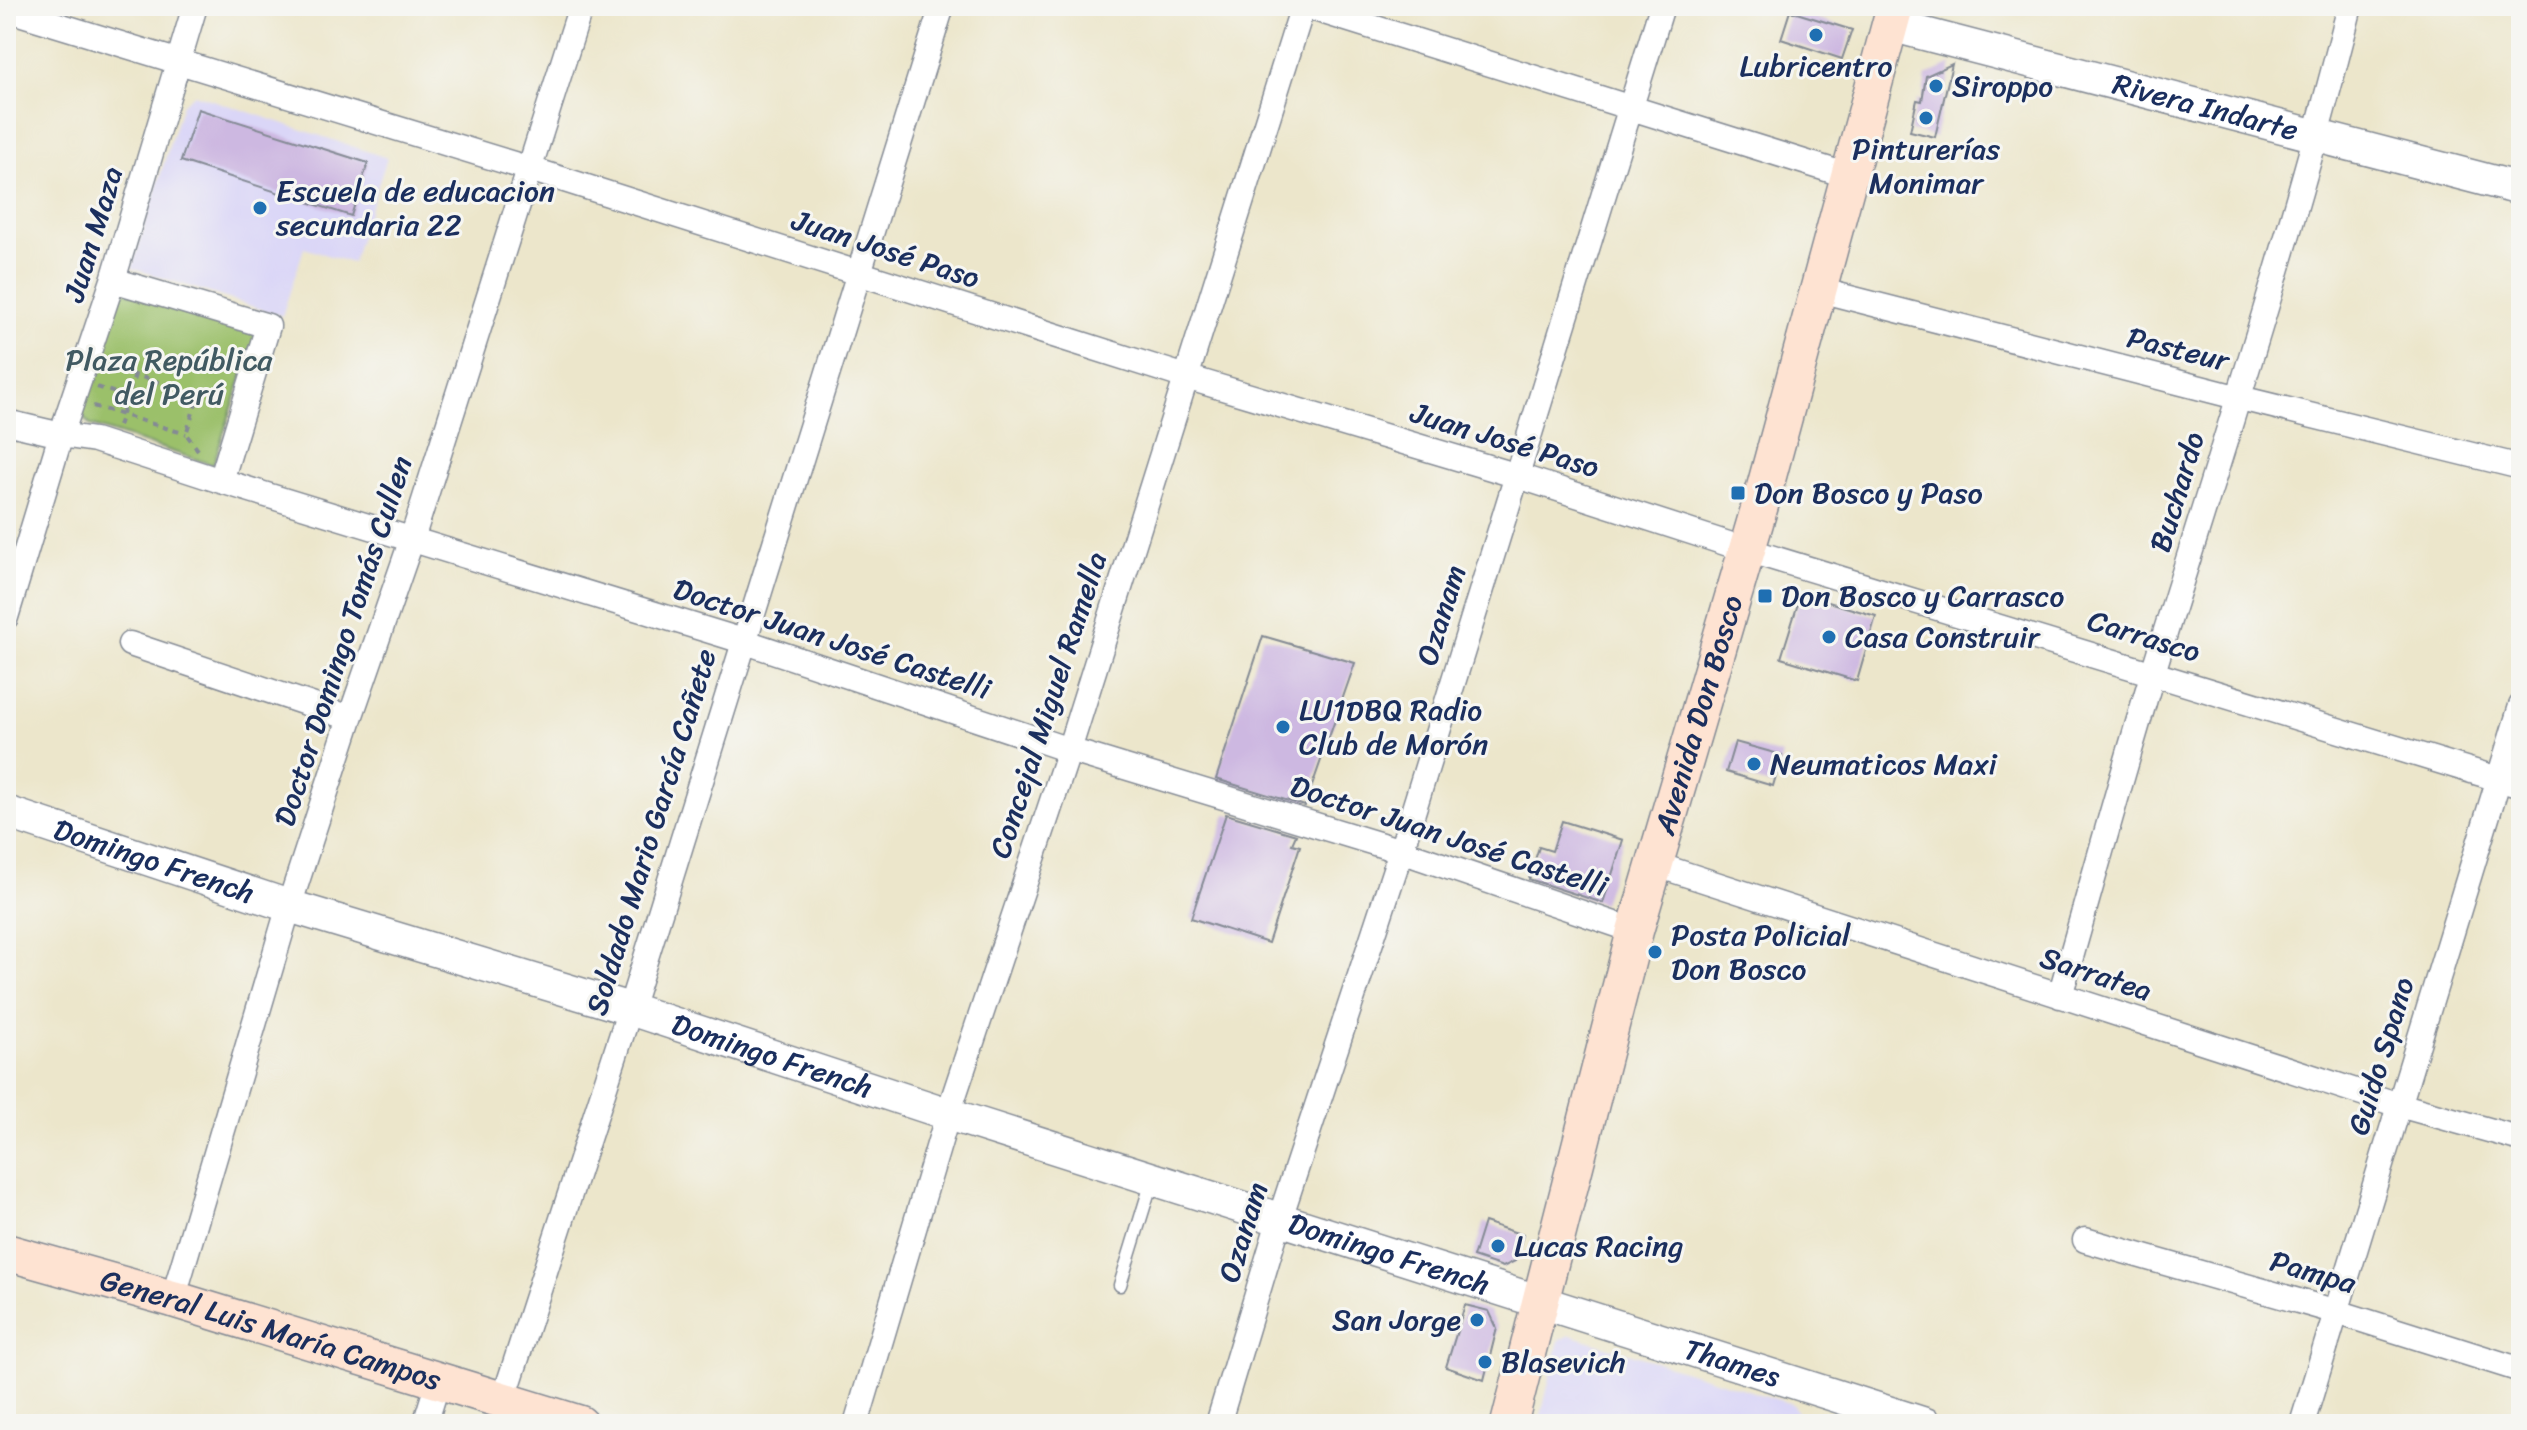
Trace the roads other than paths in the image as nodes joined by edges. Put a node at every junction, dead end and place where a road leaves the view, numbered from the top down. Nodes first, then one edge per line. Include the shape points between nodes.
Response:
1 (195, 6) edge
2 (581, 6) edge
3 (942, 6) edge
4 (1304, 6) edge
5 (1662, 6) edge
6 (2350, 6) edge
7 (6, 9) edge
8 (1893, 16) edge
9 (179, 61) junction
10 (1631, 108) junction
11 (2318, 136) junction
12 (530, 169) junction
13 (1849, 176) junction
14 (2521, 189) edge
15 (860, 274) junction
16 (113, 280) junction
17 (1819, 290) junction
18 (1186, 377) junction
19 (2240, 398) junction
20 (6, 422) edge
21 (61, 435) junction
22 (2521, 467) edge
23 (1518, 476) junction
24 (221, 481) junction
25 (412, 539) junction
26 (1747, 550) junction
27 (6, 617) edge
28 (743, 641) junction
29 (130, 644) dead end
30 (2153, 672) junction
31 (2521, 706) edge
32 (350, 718) junction
33 (1069, 750) junction
34 (2510, 783) edge
35 (6, 812) edge
36 (1401, 851) junction
37 (1654, 864) junction
38 (289, 906) junction
39 (1635, 931) junction
40 (2060, 996) junction
41 (630, 1009) junction
42 (2399, 1105) junction
43 (948, 1114) junction
44 (2521, 1139) edge
45 (1153, 1178) junction
46 (1280, 1218) junction
47 (2085, 1240) dead end
48 (6, 1252) edge
49 (1120, 1285) dead end
50 (173, 1299) junction
51 (1539, 1301) junction
52 (2337, 1312) junction
53 (2521, 1370) edge
54 (438, 1382) junction
55 (503, 1401) junction
56 (425, 1424) edge
57 (580, 1424) edge
58 (856, 1424) edge
59 (1218, 1424) edge
60 (1509, 1424) edge
61 (1925, 1424) edge
62 (2302, 1424) edge

1 - 9 street, Juan Maza
2 - 12 street, Doctor Domingo Tomás Cullen
3 - 15 street, Soldado Mario García Cañete
4 - 10 street
4 - 18 street, Concejal Miguel Ramella
5 - 10 street, Ozanam
6 - 11 street, Buchardo
7 - 9 street, Juan José Paso
8 - 11 street, Rivera Indarte
8 - 13 main road, Avenida Don Bosco
9 - 12 street, Juan José Paso
9 - 16 street, Juan Maza
10 - 13 street
10 - 23 street, Ozanam
11 - 14 street, Rivera Indarte
11 - 19 street, Buchardo
12 - 15 street, Juan José Paso
12 - 25 street, Doctor Domingo Tomás Cullen
13 - 17 main road, Avenida Don Bosco
15 - 18 street, Juan José Paso
15 - 28 street, Soldado Mario García Cañete
16 - 21 street, Juan Maza
16 - 24 street via 268,326
17 - 19 street, Pasteur
17 - 26 main road, Avenida Don Bosco
18 - 23 street, Juan José Paso
18 - 33 street, Concejal Miguel Ramella
19 - 22 street, Pasteur
19 - 30 street, Buchardo
20 - 21 street, Doctor Juan José Castelli
21 - 24 street, Doctor Juan José Castelli via 95,440
21 - 27 street, Juan Maza
23 - 26 street, Juan José Paso
23 - 36 street, Ozanam
24 - 25 street, Doctor Juan José Castelli
25 - 28 street, Doctor Juan José Castelli
25 - 32 street, Doctor Domingo Tomás Cullen
26 - 30 street, Carrasco
26 - 37 main road, Avenida Don Bosco
28 - 33 street, Doctor Juan José Castelli
28 - 41 street, Soldado Mario García Cañete
29 - 32 street
30 - 34 street, Carrasco
30 - 40 street, Buchardo
31 - 34 street, Guido Spano
32 - 38 street, Doctor Domingo Tomás Cullen
33 - 36 street, Doctor Juan José Castelli
33 - 43 street, Concejal Miguel Ramella
34 - 42 street, Guido Spano
35 - 38 street, Domingo French
36 - 39 street, Doctor Juan José Castelli
36 - 46 street, Ozanam
37 - 39 main road, Avenida Don Bosco
37 - 40 street, Sarratea
38 - 41 street, Domingo French
38 - 50 street, Doctor Domingo Tomás Cullen
39 - 51 main road, Avenida Don Bosco
40 - 42 street, Sarratea
41 - 43 street, Domingo French
41 - 55 street, Soldado Mario García Cañete
42 - 44 street, Sarratea
42 - 52 street, Guido Spano
43 - 45 street, Domingo French
43 - 58 street, Concejal Miguel Ramella
45 - 46 street, Domingo French
45 - 49 lane
46 - 51 street, Domingo French
46 - 59 street, Ozanam
47 - 52 street, Pampa
48 - 50 main road, General Luis María Campos
50 - 54 main road, General Luis María Campos
51 - 60 main road, Avenida Don Bosco
51 - 61 street, Thames
52 - 53 street, Pampa
52 - 62 street, Guido Spano
54 - 55 main road, General Luis María Campos
54 - 56 street
55 - 57 main road, General Luis María Campos

